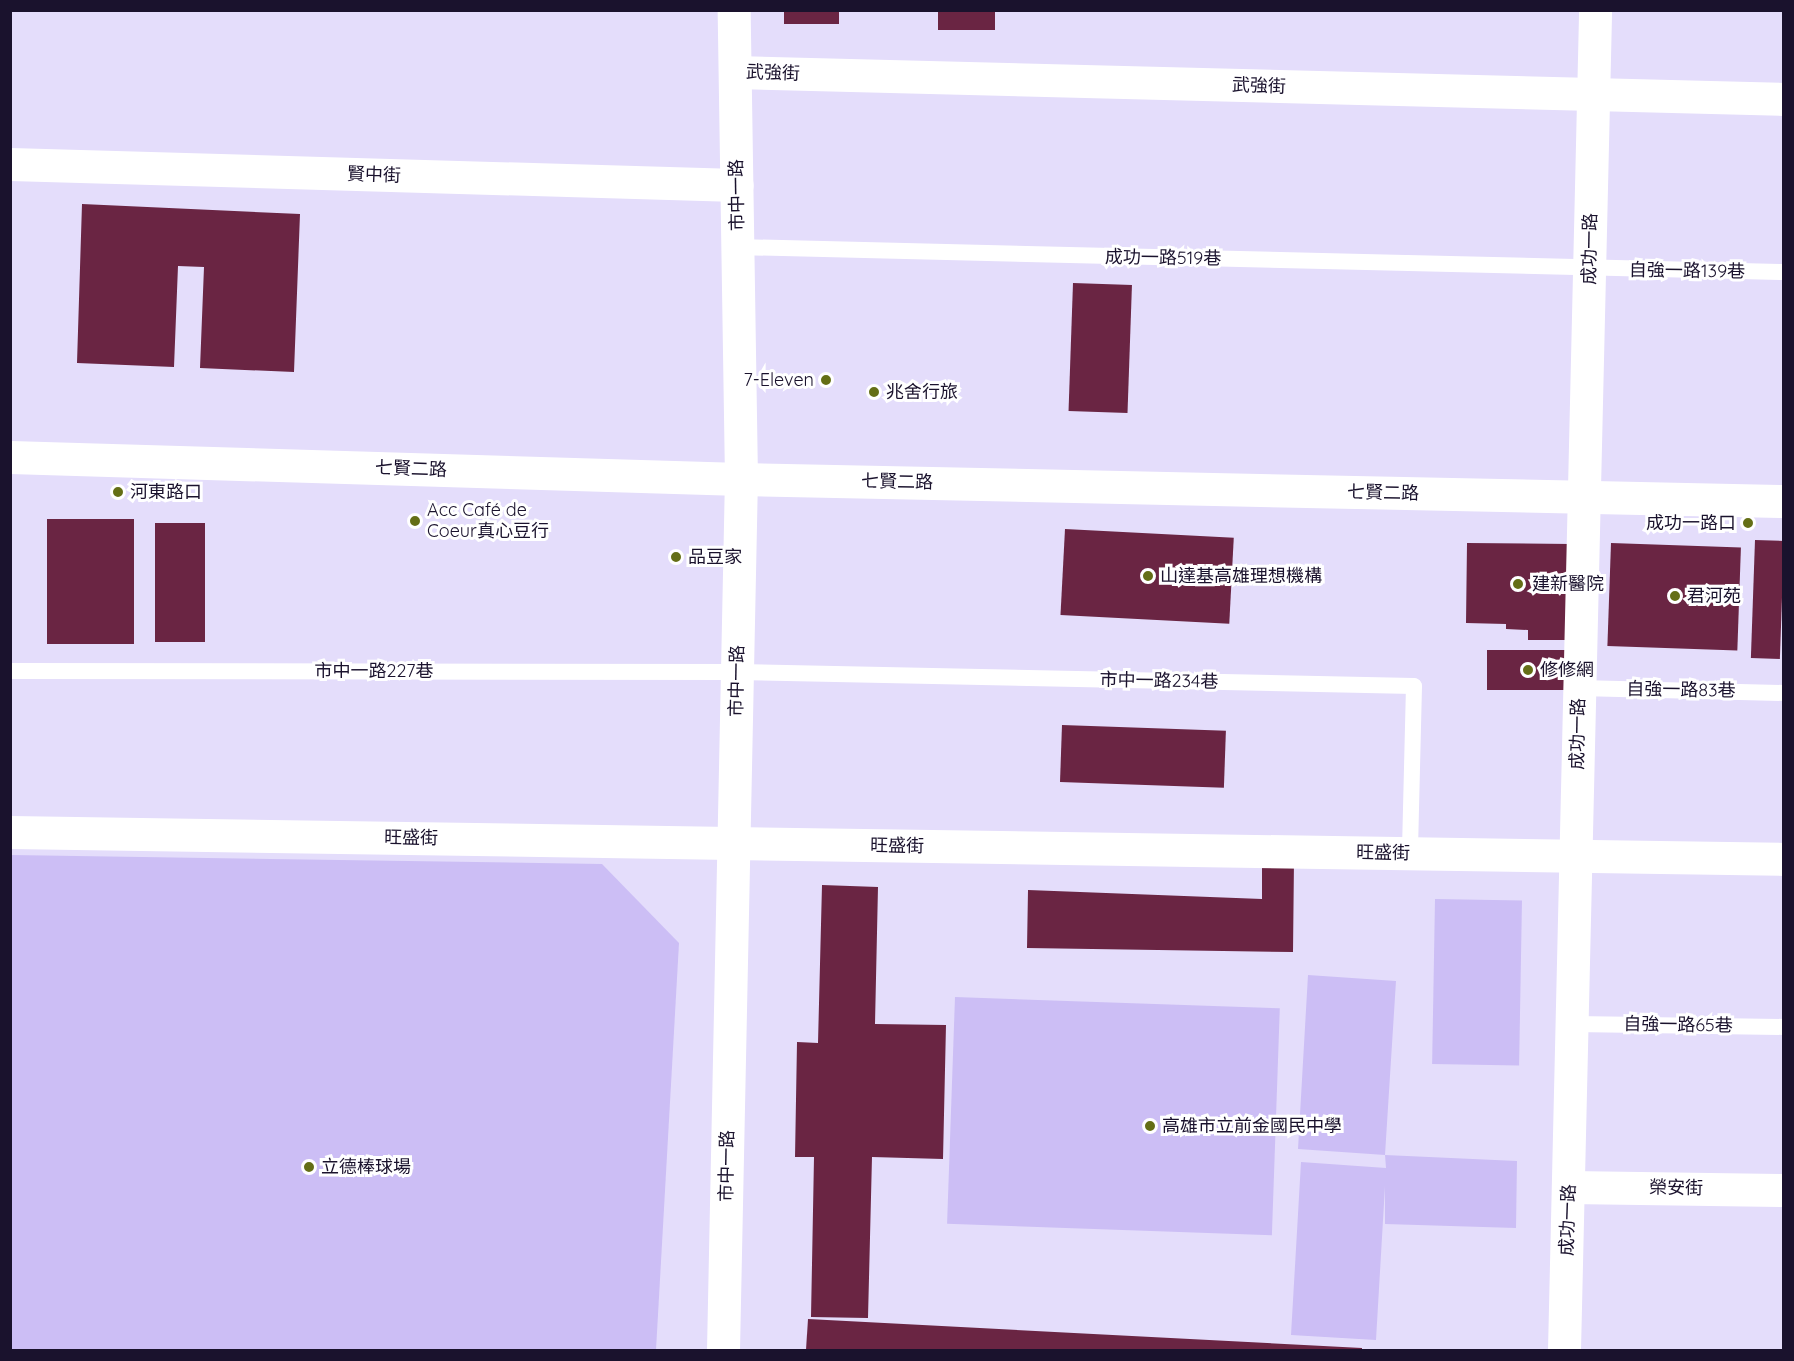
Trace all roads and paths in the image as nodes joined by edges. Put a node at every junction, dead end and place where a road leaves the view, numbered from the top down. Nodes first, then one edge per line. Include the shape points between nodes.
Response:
1 (734, 10) edge
2 (1595, 10) edge
3 (735, 72) junction
4 (1593, 94) junction
5 (1784, 99) edge
6 (10, 164) edge
7 (737, 185) junction
8 (737, 247) junction
9 (1590, 269) junction
10 (1784, 272) edge
11 (10, 457) edge
12 (741, 479) junction
13 (1585, 498) junction
14 (1784, 501) edge
15 (10, 670) edge
16 (737, 672) junction
17 (1579, 688) junction
18 (1784, 693) edge
19 (10, 832) edge
20 (734, 843) junction
21 (1410, 854) junction
22 (1576, 856) junction
23 (1784, 859) edge
24 (1573, 1024) junction
25 (1784, 1027) edge
26 (1569, 1187) junction
27 (1784, 1190) edge
28 (723, 1350) edge
29 (1564, 1350) edge

1 - 3 street, 市中一路
2 - 4 street, 成功一路
3 - 4 street, 武強街
3 - 7 street, 市中一路
4 - 5 street, 武強街
4 - 9 street, 成功一路
6 - 7 street, 賢中街
7 - 8 street, 市中一路
8 - 9 lane, 成功一路519巷
8 - 12 street, 市中一路
9 - 10 lane, 自強一路139巷
9 - 13 street, 成功一路
11 - 12 street, 七賢二路
12 - 13 street, 七賢二路
12 - 16 street, 市中一路
13 - 14 street, 七賢二路
13 - 17 street, 成功一路
15 - 16 lane, 市中一路227巷
16 - 20 street, 市中一路
16 - 21 lane, 市中一路234巷 via 1414,686
17 - 18 lane, 自強一路83巷
17 - 22 street, 成功一路
19 - 20 street, 旺盛街
20 - 21 street, 旺盛街
20 - 28 street, 市中一路
21 - 22 street, 旺盛街
22 - 23 street, 旺盛街
22 - 24 street, 成功一路
24 - 25 lane, 自強一路65巷
24 - 26 street, 成功一路
26 - 27 street, 榮安街
26 - 29 street, 成功一路

